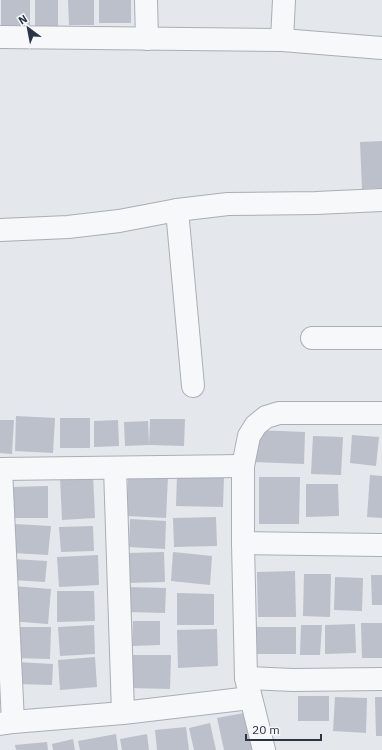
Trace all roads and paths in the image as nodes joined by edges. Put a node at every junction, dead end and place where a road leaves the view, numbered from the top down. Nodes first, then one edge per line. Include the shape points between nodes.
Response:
1 (146, 0) edge
2 (284, 0) edge
3 (0, 37) edge
4 (147, 39) junction
5 (282, 40) junction
6 (382, 48) edge
7 (382, 200) edge
8 (177, 210) junction
9 (0, 226) edge
10 (312, 338) dead end
11 (382, 338) edge
12 (193, 386) dead end
13 (382, 413) edge
14 (243, 466) junction
15 (115, 468) junction
16 (1, 469) edge
17 (243, 543) junction
18 (382, 545) edge
19 (382, 679) edge
20 (248, 688) junction
21 (123, 713) junction
22 (6, 723) edge
23 (264, 750) edge

1 - 4 street
2 - 5 street
3 - 4 street
4 - 5 street
5 - 6 street
7 - 8 street via 228,204
8 - 9 street via 119,222 68,227
8 - 12 street
10 - 11 street
13 - 14 street via 279,413 266,417 256,425 249,436
14 - 15 street
14 - 17 street
15 - 16 street
15 - 21 street
16 - 22 street
17 - 18 street
17 - 20 street
19 - 20 street via 293,680
20 - 21 street
20 - 23 street
21 - 22 street

